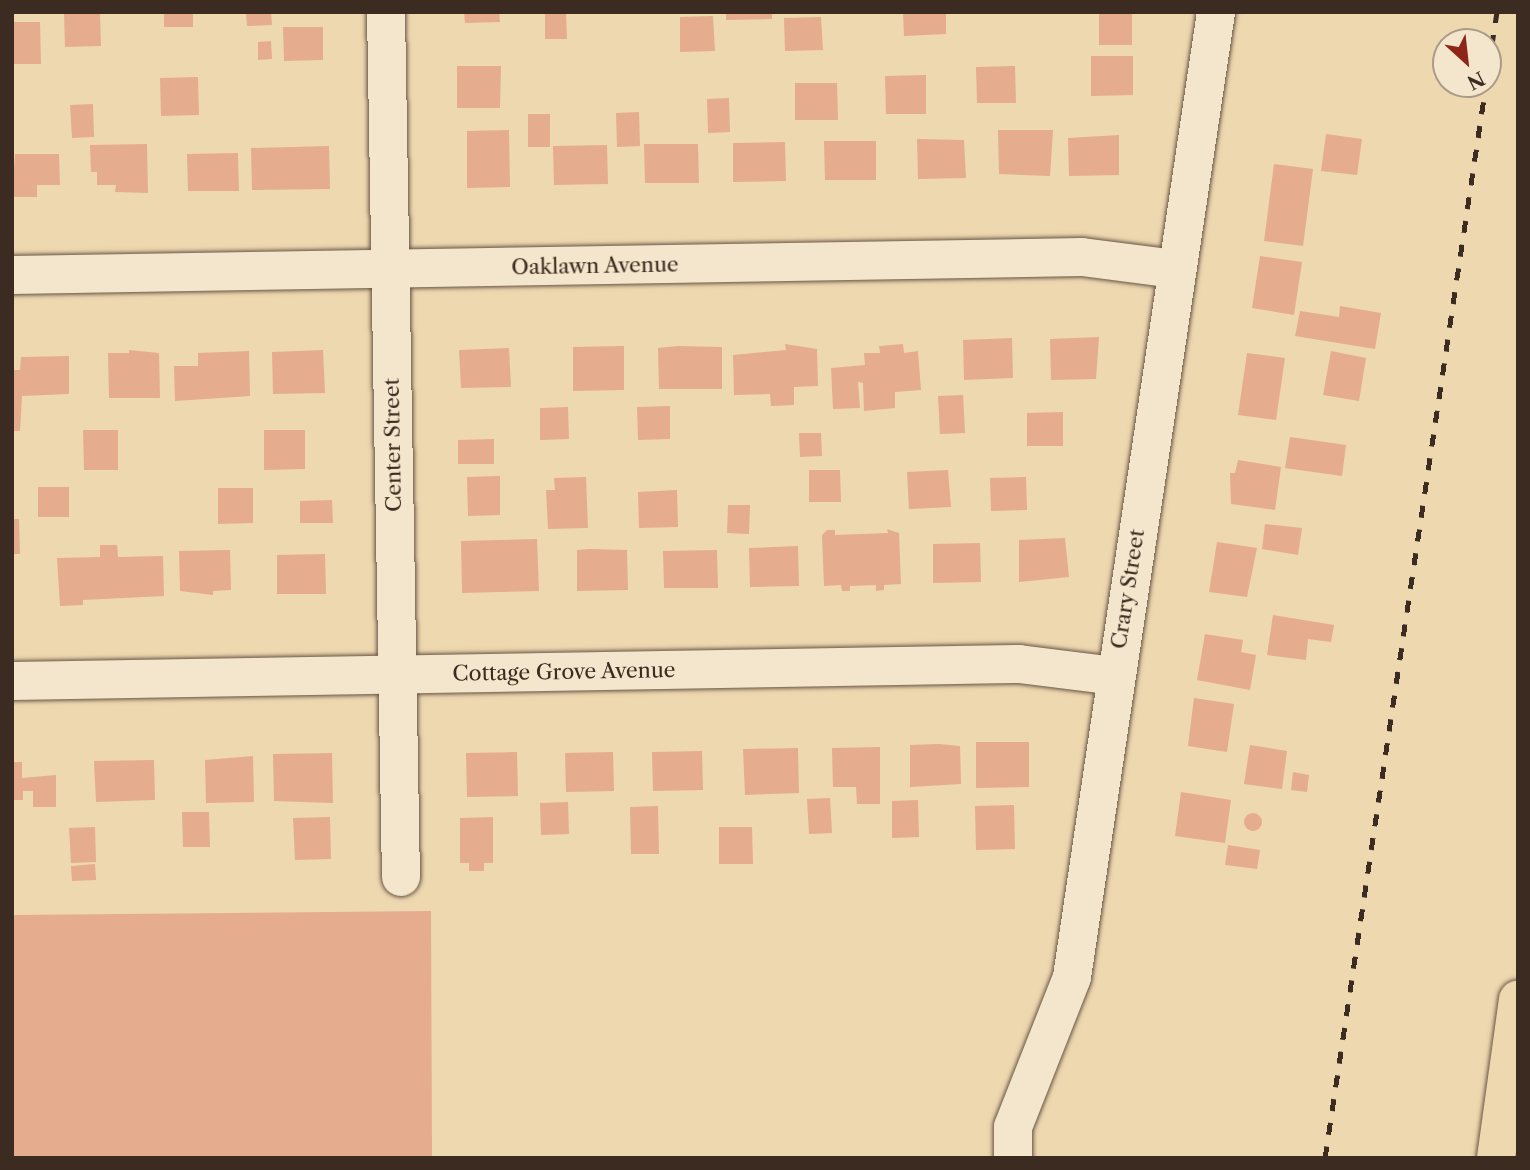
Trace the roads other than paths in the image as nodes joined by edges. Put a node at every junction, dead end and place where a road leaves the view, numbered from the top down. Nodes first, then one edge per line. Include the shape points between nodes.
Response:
1 (386, 12) edge
2 (1216, 12) edge
3 (390, 269) junction
4 (1176, 269) junction
5 (12, 275) edge
6 (397, 674) junction
7 (1115, 676) junction
8 (12, 681) edge
9 (401, 877) dead end
10 (1518, 1000) edge
11 (1013, 1158) edge
12 (1496, 1158) edge

1 - 3 street, Center Street
2 - 4 street, Crary Street
3 - 4 street, Oaklawn Avenue via 1082,257
3 - 5 street, Oaklawn Avenue
3 - 6 street, Center Street
4 - 7 street, Crary Street
6 - 7 street, Cottage Grove Avenue via 1019,664
6 - 8 street, Cottage Grove Avenue
6 - 9 street, Center Street
7 - 11 street, Crary Street via 1072,977 1013,1127
10 - 12 main road

